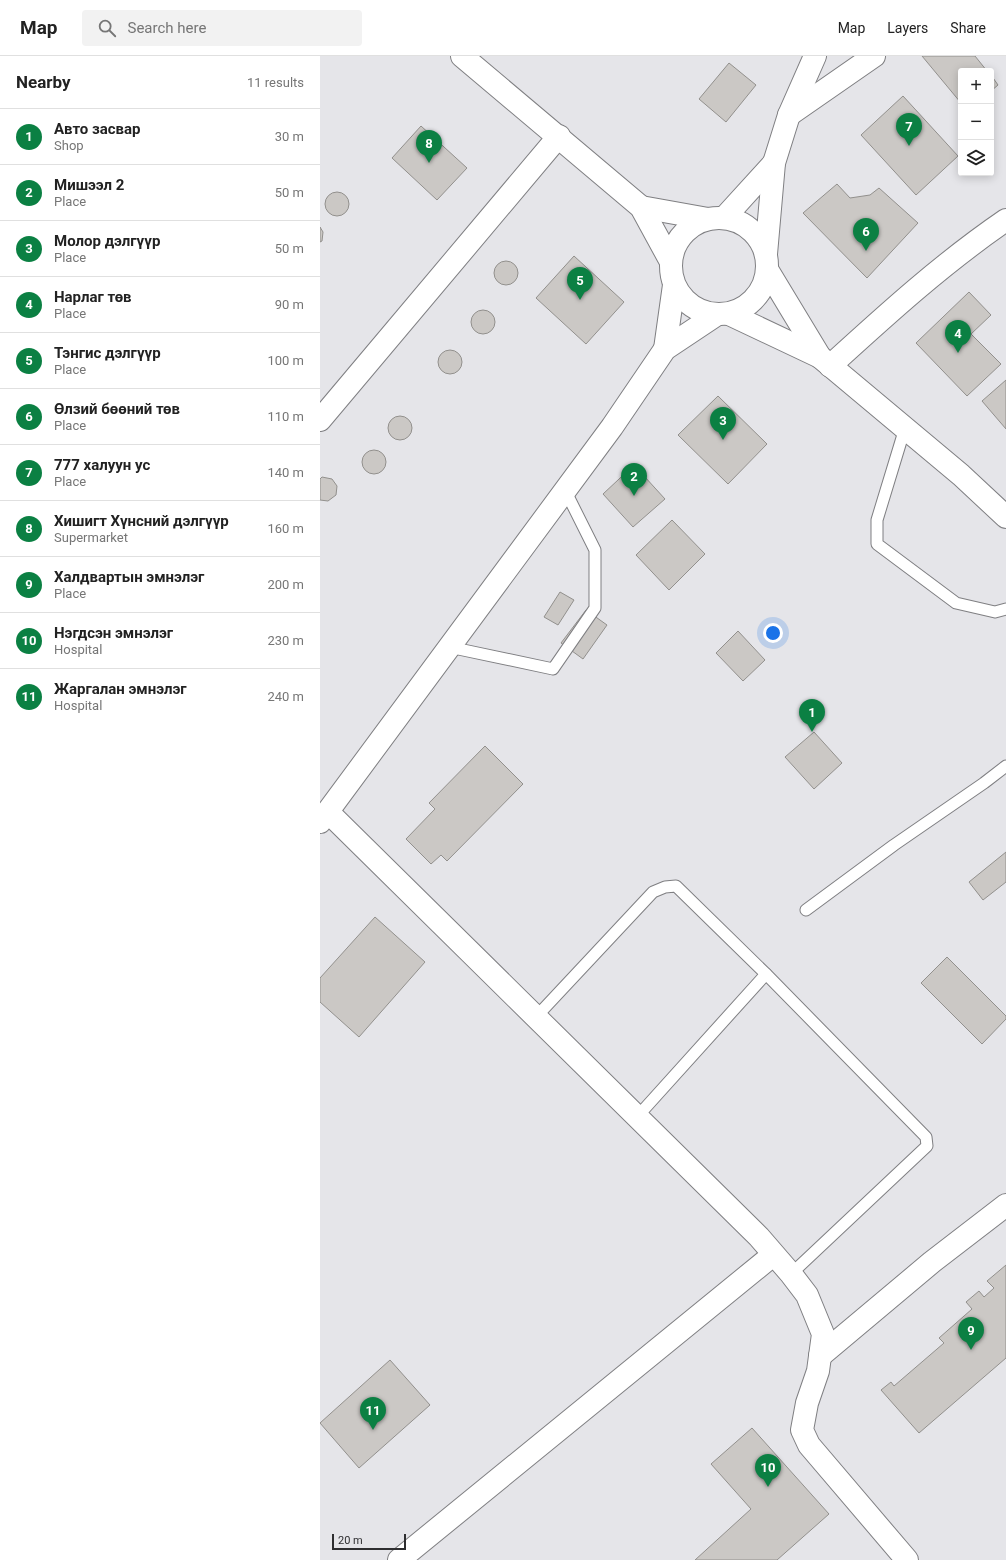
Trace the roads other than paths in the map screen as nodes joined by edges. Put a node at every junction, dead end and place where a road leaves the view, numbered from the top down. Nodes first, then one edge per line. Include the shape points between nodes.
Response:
1 (462, 56) edge
2 (815, 56) edge
3 (874, 56) edge
4 (789, 115) junction
5 (559, 136) junction
6 (774, 163) junction
7 (641, 207) junction
8 (716, 218) junction
9 (1006, 220) edge
10 (671, 262) junction
11 (767, 262) junction
12 (674, 285) junction
13 (722, 314) junction
14 (665, 349) junction
15 (825, 362) junction
16 (320, 420) edge
17 (906, 428) junction
18 (565, 490) junction
19 (1006, 517) edge
20 (1006, 609) edge
21 (449, 647) junction
22 (1006, 766) edge
23 (324, 817) edge
24 (806, 910) dead end
25 (766, 974) junction
26 (536, 1017) junction
27 (637, 1117) junction
28 (1006, 1205) edge
29 (773, 1255) junction
30 (790, 1274) junction
31 (820, 1356) junction
32 (399, 1560) edge
33 (907, 1560) edge

1 - 5 street
2 - 4 street
3 - 4 street
4 - 6 street
5 - 7 street
5 - 16 street
6 - 8 street
6 - 11 street
7 - 8 street
7 - 10 street
8 - 10 street via 694,225 682,234 674,247
8 - 11 street via 738,221 751,229 761,240
9 - 15 street via 977,239
10 - 12 street
11 - 13 street via 764,286 755,299 743,308
11 - 15 street
12 - 13 street via 681,297 691,306 703,312
12 - 14 street
13 - 14 street
13 - 15 street
14 - 18 street
15 - 17 street
17 - 19 street
17 - 20 lane via 877,520 877,544 956,603 995,612
18 - 21 street
18 - 21 lane via 595,550 595,608 553,669
21 - 23 street
22 - 24 lane
23 - 26 street
25 - 26 lane via 676,886 666,887 653,892
25 - 27 lane
25 - 30 lane via 926,1137 927,1141 927,1146
26 - 27 street
27 - 29 street
28 - 31 street via 932,1262
29 - 30 street
29 - 32 street
30 - 31 street via 807,1295 823,1334
31 - 33 street via 802,1430 809,1445

